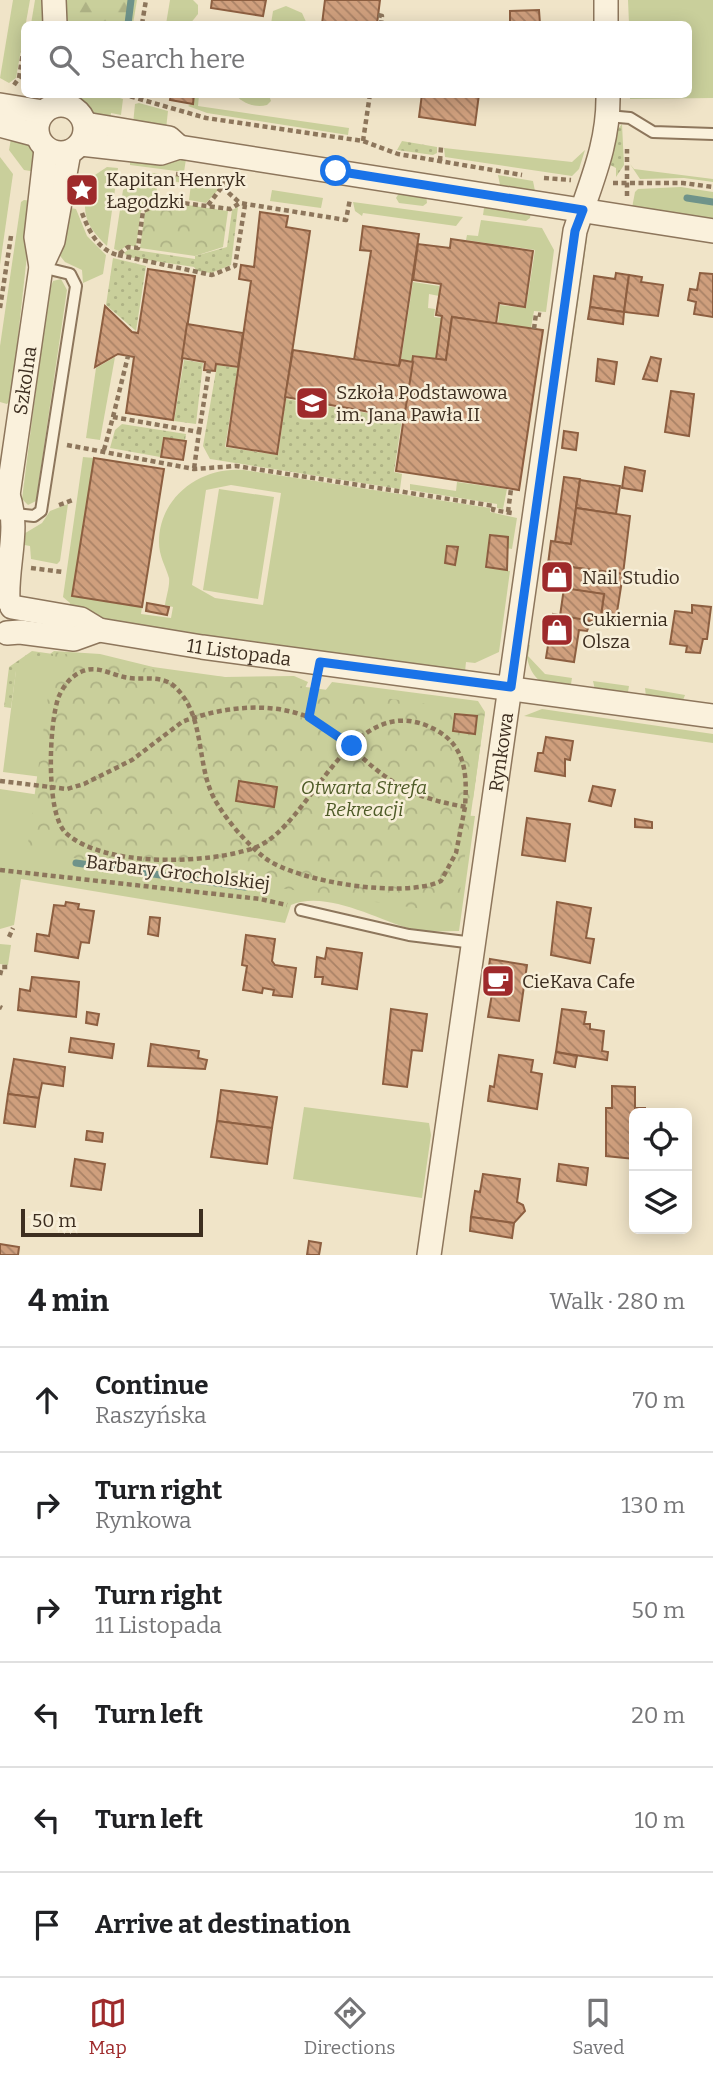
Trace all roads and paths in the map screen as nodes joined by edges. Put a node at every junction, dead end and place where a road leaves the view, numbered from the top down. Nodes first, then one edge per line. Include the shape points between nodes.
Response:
1 (54, 0) edge
2 (146, 0) edge
3 (606, 0) edge
4 (378, 15) dead end
5 (55, 21) edge
6 (142, 21) edge
7 (381, 21) edge
8 (606, 21) edge
9 (21, 55) edge
10 (137, 98) edge
11 (369, 98) edge
12 (6, 101) edge
13 (55, 104) edge
14 (608, 105) edge
15 (0, 125) edge
16 (713, 134) edge
17 (78, 140) junction
18 (363, 141) junction
19 (42, 142) junction
20 (441, 147) dead end
21 (440, 161) junction
22 (579, 178) dead end
23 (605, 179) dead end
24 (223, 180) dead end
25 (222, 187) junction
26 (713, 187) edge
27 (350, 199) dead end
28 (242, 204) junction
29 (208, 205) junction
30 (79, 207) dead end
31 (583, 210) junction
32 (713, 231) edge
33 (118, 254) junction
34 (41, 267) junction
35 (536, 318) dead end
36 (534, 329) dead end
37 (128, 355) dead end
38 (209, 370) dead end
39 (113, 417) junction
40 (199, 432) junction
41 (85, 448) dead end
42 (104, 450) junction
43 (194, 469) junction
44 (512, 489) dead end
45 (8, 506) edge
46 (508, 512) junction
47 (517, 513) dead end
48 (27, 570) dead end
49 (63, 572) dead end
50 (7, 600) edge
51 (99, 631) junction
52 (3, 636) edge
53 (320, 662) junction
54 (511, 687) junction
55 (713, 716) edge
56 (309, 717) junction
57 (193, 718) junction
58 (352, 746) junction
59 (0, 781) edge
60 (53, 787) junction
61 (468, 808) junction
62 (255, 848) junction
63 (0, 870) edge
64 (301, 911) joint
65 (13, 928) dead end
66 (9, 937) dead end
67 (474, 943) junction
68 (8, 967) dead end
69 (0, 975) edge
70 (429, 1255) edge

1 - 5 street
2 - 6 path
3 - 8 street
4 - 7 path
9 - 12 path
10 - 18 path via 206,118
11 - 18 path
12 - 13 street
13 - 17 street via 79,112
13 - 19 street via 38,123
14 - 16 lane via 653,132
14 - 31 street, Rynkowa via 601,158
15 - 19 street
17 - 19 street via 57,153
17 - 31 street via 169,138 178,147
17 - 34 street, Szkolna via 53,241
18 - 21 path via 397,154
19 - 34 street, Szkolna via 36,236
20 - 21 path
21 - 22 path via 545,178
23 - 26 path
24 - 25 path
25 - 28 path
25 - 29 path
27 - 28 path via 346,220
28 - 29 path via 230,209
28 - 33 path via 235,266 212,275
29 - 33 path via 167,201 143,211 138,248 128,247
30 - 33 path via 92,236 107,251
31 - 32 street
31 - 54 street, Rynkowa via 574,239
34 - 45 street, Szkolna
34 - 45 lane via 70,274 76,286 42,508 34,516
35 - 36 path
37 - 39 path
38 - 40 path
39 - 40 path
39 - 42 path
40 - 43 path
41 - 42 path
42 - 43 path via 104,454
43 - 46 path via 236,466 494,506 493,510
44 - 46 path
45 - 50 street, Szkolna
46 - 47 path
48 - 49 path
50 - 51 street, 11 Listopada via 81,619
50 - 52 street, Szkolna via 14,621
51 - 52 street, 11 Listopada via 74,639 20,632
51 - 53 street, 11 Listopada
53 - 54 street, 11 Listopada
53 - 56 path
54 - 55 street, 11 Listopada
54 - 67 street, Rynkowa
56 - 57 path via 275,709 240,709
56 - 58 path
57 - 60 path via 113,772 67,789
57 - 60 path via 171,684 98,669 82,671 69,679 58,698
57 - 62 path via 209,790
58 - 61 path via 394,783 435,801
58 - 61 path via 392,722 434,729 453,744 463,760
58 - 62 path via 284,825
59 - 60 path
60 - 62 path via 55,816 67,834 108,852 174,860
61 - 62 path via 450,869 441,881 426,887 329,883 276,864
63 - 64 path, Barbary Grocholskiej via 260,899
64 - 67 lane via 409,935
65 - 66 path
67 - 70 street, Rynkowa
68 - 69 path via 2,967

